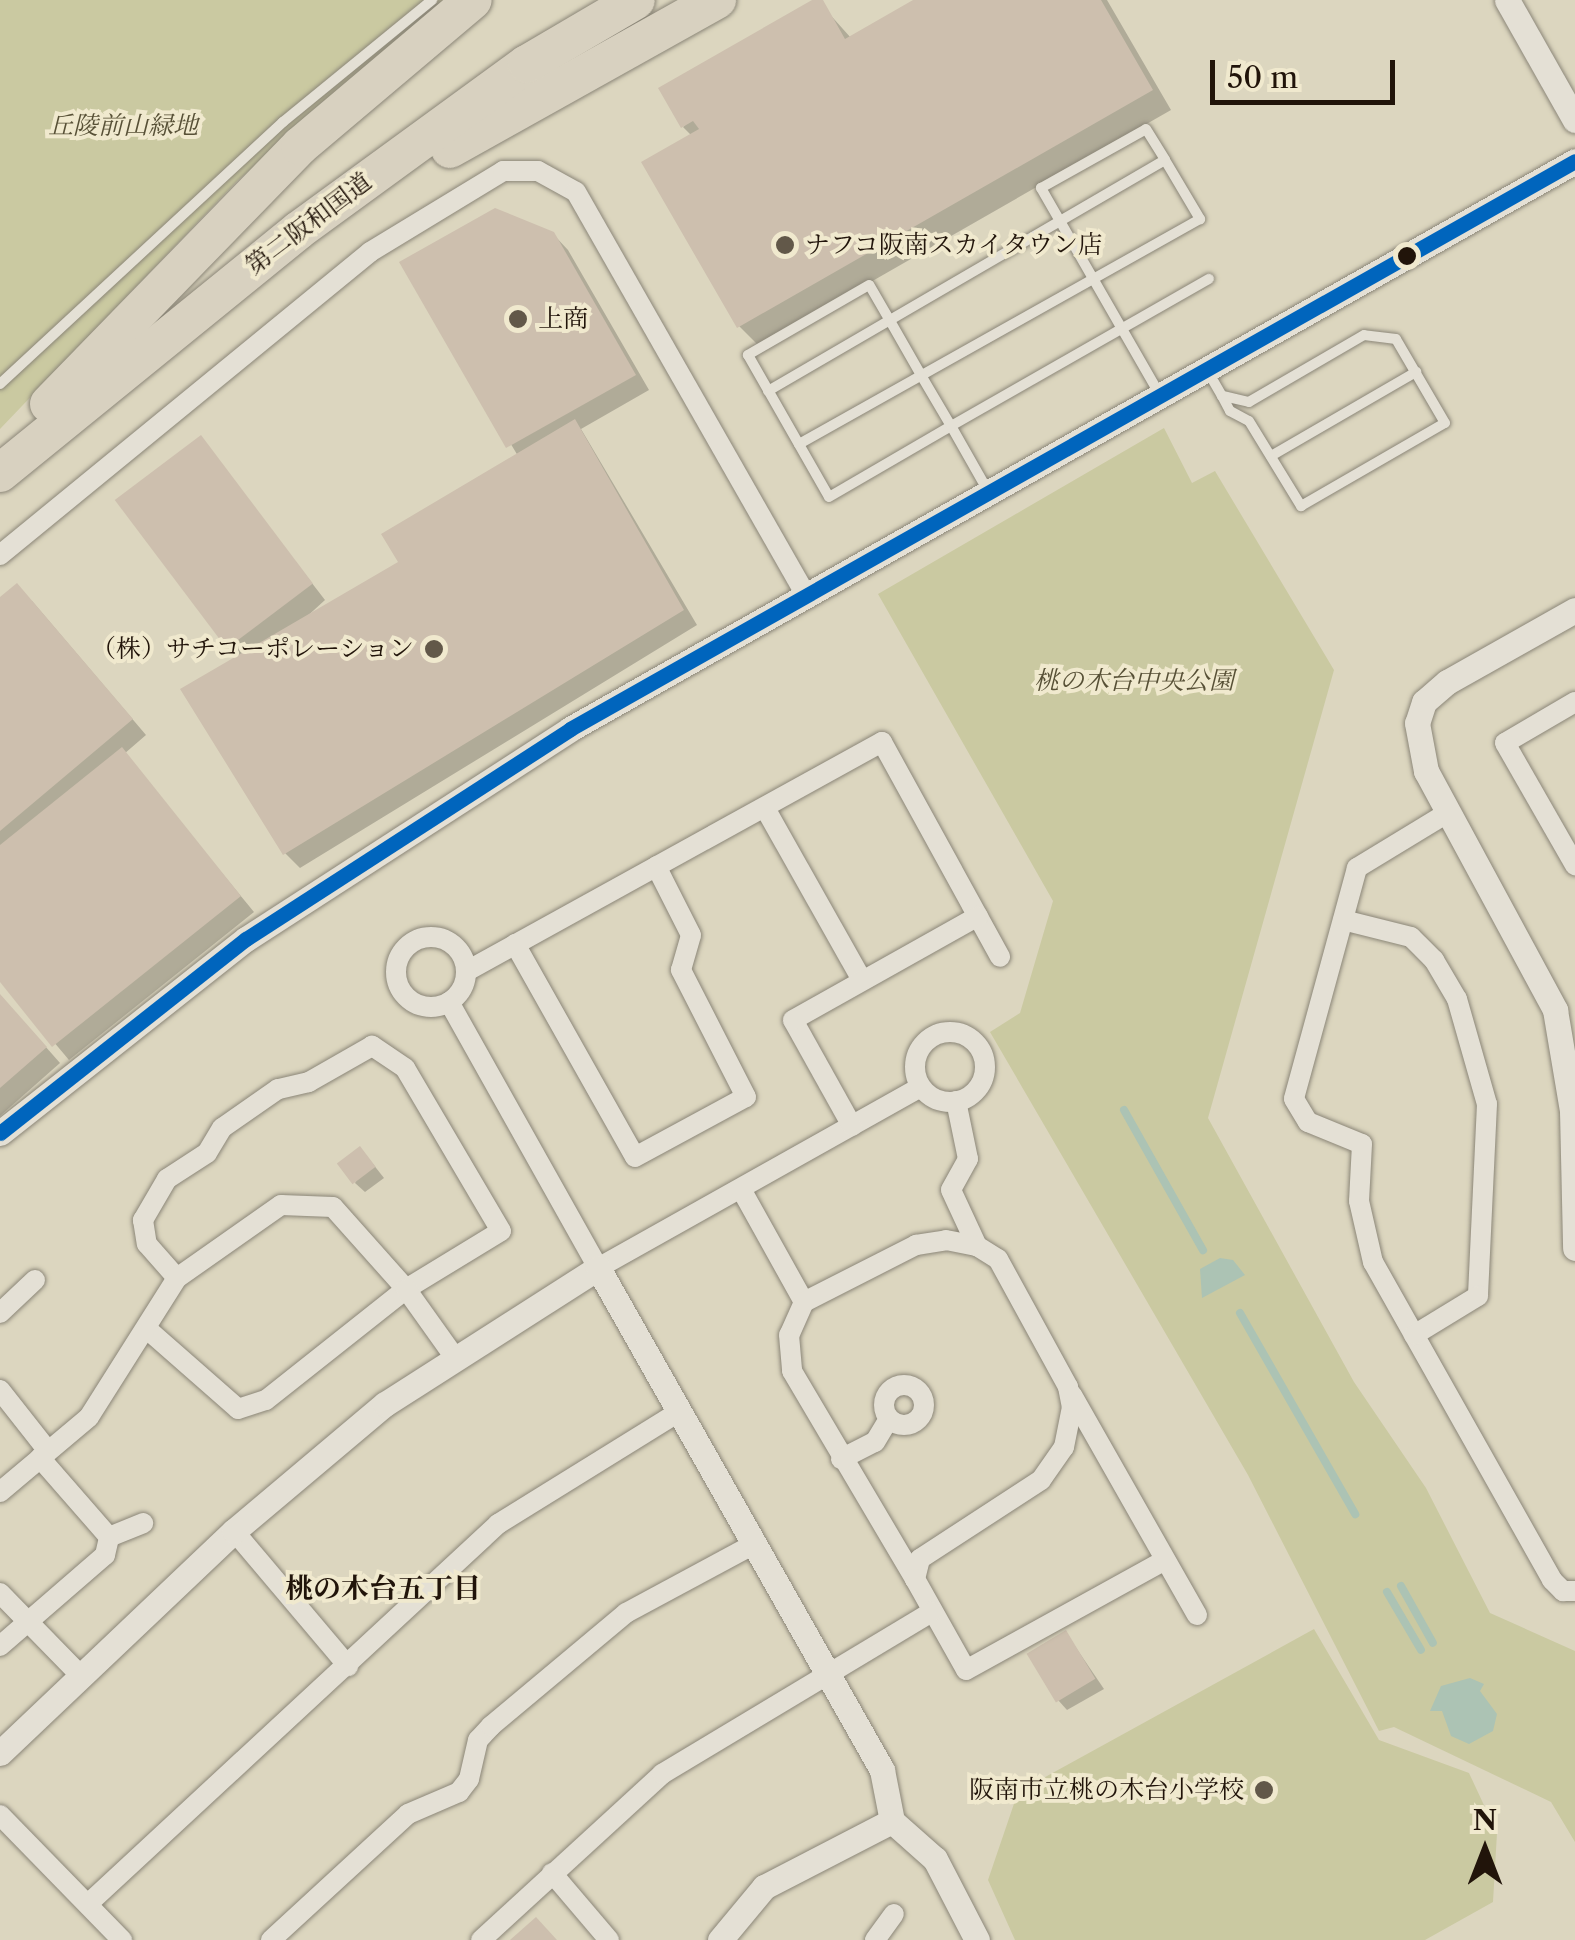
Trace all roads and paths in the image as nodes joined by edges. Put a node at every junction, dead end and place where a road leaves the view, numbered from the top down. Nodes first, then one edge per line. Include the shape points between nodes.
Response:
1 (432, 0) edge
2 (473, 0) edge
3 (636, 0) edge
4 (717, 0) edge
5 (1506, 0) edge
6 (1575, 120) edge
7 (1165, 160) junction
8 (1575, 161) edge
9 (1060, 221) junction
10 (299, 230) junction
11 (1094, 279) junction
12 (1209, 279) dead end
13 (888, 319) junction
14 (1122, 328) junction
15 (1207, 370) junction
16 (1416, 372) junction
17 (921, 375) junction
18 (0, 384) edge
19 (768, 390) junction
20 (1161, 396) junction
21 (1222, 396) junction
22 (951, 426) junction
23 (799, 444) junction
24 (0, 451) edge
25 (1271, 456) junction
26 (0, 473) edge
27 (990, 492) junction
28 (0, 555) edge
29 (806, 595) junction
30 (1575, 610) edge
31 (1575, 702) edge
32 (765, 808) junction
33 (1449, 812) junction
34 (1575, 865) edge
35 (656, 866) junction
36 (978, 916) junction
37 (1343, 920) junction
38 (516, 944) junction
39 (1000, 957) dead end
40 (467, 971) junction
41 (862, 980) junction
42 (449, 1002) junction
43 (1571, 1054) edge
44 (921, 1087) junction
45 (956, 1102) junction
46 (852, 1126) junction
47 (0, 1133) edge
48 (741, 1189) junction
49 (1574, 1197) edge
50 (976, 1246) junction
51 (1575, 1248) edge
52 (598, 1268) junction
53 (177, 1278) junction
54 (36, 1280) dead end
55 (406, 1289) junction
56 (804, 1302) junction
57 (0, 1314) edge
58 (147, 1329) junction
59 (1414, 1335) junction
60 (453, 1355) junction
61 (1068, 1387) junction
62 (0, 1390) edge
63 (680, 1411) junction
64 (889, 1419) dead end
65 (44, 1455) junction
66 (841, 1459) junction
67 (0, 1492) edge
68 (142, 1523) dead end
69 (234, 1531) junction
70 (110, 1537) junction
71 (756, 1543) junction
72 (1165, 1560) junction
73 (914, 1579) junction
74 (1575, 1591) edge
75 (0, 1593) edge
76 (932, 1612) junction
77 (1197, 1616) dead end
78 (26, 1621) junction
79 (0, 1646) edge
80 (348, 1666) junction
81 (829, 1669) junction
82 (81, 1676) junction
83 (0, 1753) edge
84 (0, 1815) edge
85 (892, 1822) junction
86 (552, 1873) junction
87 (89, 1903) junction
88 (894, 1914) dead end
89 (122, 1940) edge
90 (271, 1940) edge
91 (481, 1940) edge
92 (608, 1940) edge
93 (720, 1940) edge
94 (875, 1940) edge
95 (977, 1940) edge

1 - 18 lane via 283,122
2 - 24 highway via 300,146
3 - 10 highway, 第二阪和国道 via 527,64
4 - 10 highway via 486,125 392,190
5 - 6 street
7 - 9 lane
7 - 9 lane via 1146,129 1041,188
7 - 11 lane via 1200,220
8 - 15 street
9 - 11 lane
9 - 13 lane
10 - 26 highway, 第二阪和国道
11 - 14 lane
11 - 17 lane
12 - 14 lane
13 - 17 lane
13 - 19 lane
13 - 19 lane via 869,285 748,355
14 - 20 lane
14 - 22 lane
15 - 20 street
15 - 21 lane
16 - 21 lane via 1396,339 1364,334 1249,402
16 - 25 lane
16 - 25 lane via 1445,424 1301,506
17 - 22 lane
17 - 23 lane
19 - 23 lane
20 - 27 street
21 - 25 lane via 1230,412 1249,420
22 - 23 lane via 829,497
22 - 27 lane
27 - 29 street
28 - 29 street via 370,252 503,170 538,171 576,192
29 - 47 street via 570,729 246,939
30 - 33 street via 1424,702 1418,748
31 - 34 street via 1505,743
32 - 35 street
32 - 36 street via 882,742
32 - 41 street
33 - 37 street via 1357,868
33 - 43 street via 1536,966
35 - 38 street
35 - 38 street via 691,935 681,970 746,1097 635,1157
36 - 39 street
36 - 41 street
37 - 59 street via 1294,1099 1308,1122 1362,1144 1359,1201 1373,1262
37 - 59 street via 1411,936 1434,960 1457,999 1487,1104 1478,1296
38 - 40 street
40 - 42 street
40 - 42 street via 457,948 435,936 418,939 399,957 398,982 413,1002
41 - 46 street via 794,1020
42 - 52 street
43 - 49 street
44 - 45 street via 933,1098
44 - 45 street via 916,1060 928,1040 947,1032 969,1037 984,1056 984,1079
44 - 46 street
45 - 50 street via 968,1160 951,1190
46 - 48 street
48 - 52 street
48 - 56 street
49 - 51 street
50 - 56 street via 946,1240 916,1246
50 - 61 street via 998,1260
52 - 60 street
52 - 63 street
53 - 55 street via 268,1209 306,1203 332,1207
53 - 55 street via 147,1244 142,1220 167,1179 278,1089 309,1082 372,1046 405,1068 501,1231
53 - 58 street
54 - 57 street
55 - 58 street via 266,1400 238,1410
55 - 60 street
56 - 66 street via 789,1335 792,1371
58 - 65 street via 89,1417
59 - 74 street via 1552,1580 1563,1591
60 - 69 street
61 - 72 street
61 - 73 street via 1072,1407 1064,1447 1042,1480 920,1559
62 - 65 street
63 - 71 street
63 - 80 street via 498,1524
64 - 66 street via 875,1442
65 - 67 street
65 - 70 street
66 - 73 street
68 - 70 street
69 - 80 street
69 - 82 street
70 - 78 street via 105,1554
71 - 81 street
71 - 90 street via 626,1612 478,1740 459,1792 408,1814
72 - 76 street via 966,1670
72 - 77 street
73 - 76 street
75 - 78 street
76 - 81 street
78 - 79 street
78 - 82 street
80 - 87 street
81 - 85 street via 882,1770
81 - 86 street via 662,1774
82 - 83 street
84 - 87 street
85 - 93 street via 764,1887
85 - 95 street via 935,1859
86 - 91 street
86 - 92 street
87 - 89 street
88 - 94 street

